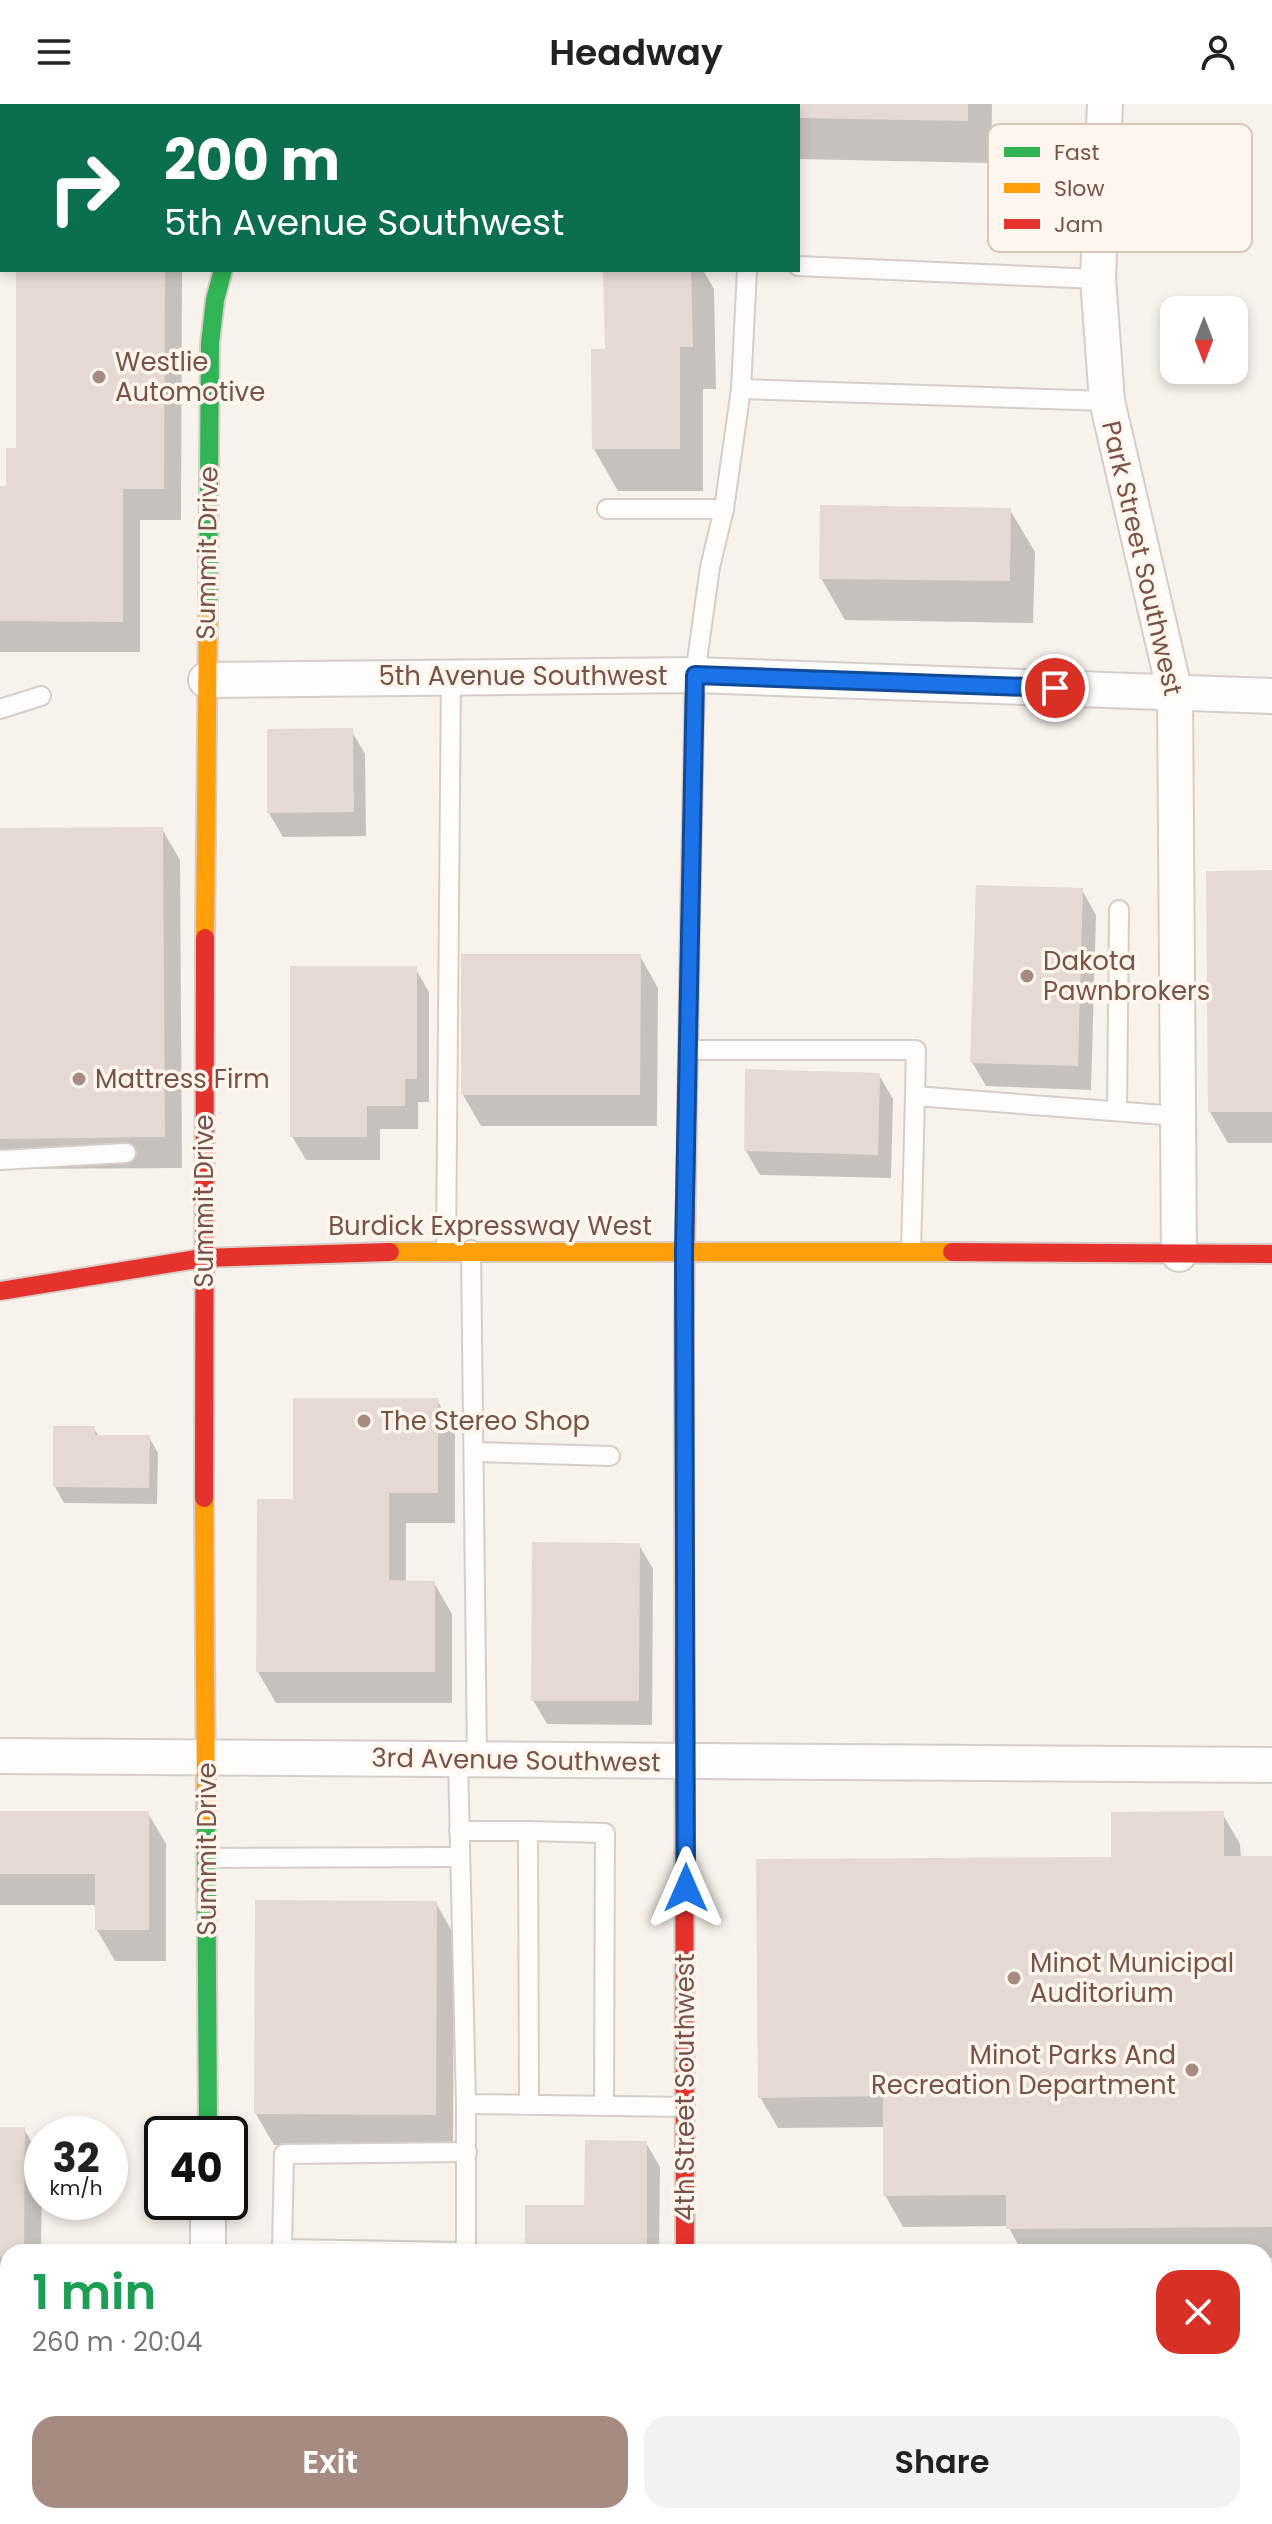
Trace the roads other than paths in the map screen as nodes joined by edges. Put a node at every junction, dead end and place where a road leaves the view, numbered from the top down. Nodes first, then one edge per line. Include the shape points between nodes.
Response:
1 (1105, 104) edge
2 (1104, 124) edge
3 (1099, 252) edge
4 (800, 266) edge
5 (222, 272) edge
6 (747, 272) edge
7 (1098, 279) junction
8 (741, 389) junction
9 (1107, 401) junction
10 (607, 509) dead end
11 (724, 509) junction
12 (695, 675) junction
13 (451, 676) junction
14 (206, 680) junction
15 (1175, 693) junction
16 (41, 696) dead end
17 (1272, 696) edge
18 (0, 709) edge
19 (1119, 910) dead end
20 (688, 1050) junction
21 (915, 1096) junction
22 (1117, 1111) junction
23 (1178, 1116) junction
24 (126, 1153) dead end
25 (0, 1160) edge
26 (446, 1250) junction
27 (471, 1250) junction
28 (684, 1251) junction
29 (911, 1252) junction
30 (1179, 1254) junction
31 (1272, 1254) edge
32 (203, 1258) junction
33 (0, 1278) edge
34 (52, 1281) junction
35 (0, 1291) edge
36 (475, 1452) junction
37 (610, 1456) dead end
38 (0, 1756) edge
39 (207, 1756) junction
40 (467, 1759) junction
41 (686, 1763) junction
42 (1272, 1765) edge
43 (459, 1831) junction
44 (528, 1831) junction
45 (459, 1857) junction
46 (207, 1858) junction
47 (529, 2103) junction
48 (466, 2104) junction
49 (604, 2105) junction
50 (685, 2107) junction
51 (208, 2116) edge
52 (467, 2152) junction
53 (208, 2220) edge
54 (208, 2244) edge
55 (282, 2244) edge
56 (463, 2244) edge
57 (685, 2244) edge

1 - 2 street, Park Street Southwest
3 - 7 street, Park Street Southwest
4 - 7 lane
5 - 14 street, Summit Drive via 210,343
6 - 8 lane
7 - 9 street, Park Street Southwest
8 - 9 lane
8 - 11 lane
9 - 15 street, Park Street Southwest
10 - 11 lane
11 - 12 lane
12 - 13 street, 5th Avenue Southwest
12 - 15 street, 5th Avenue Southwest
12 - 20 street, 4th Street Southwest
13 - 14 street, 5th Avenue Southwest
13 - 26 lane
14 - 32 street, Summit Drive
15 - 17 street, 5th Avenue Southwest
15 - 23 street, Park Street Southwest
16 - 18 lane
19 - 22 lane
20 - 21 lane via 916,1050
20 - 28 street, 4th Street Southwest
21 - 22 lane
21 - 29 lane
22 - 23 lane
23 - 30 street, Park Street Southwest
24 - 25 lane
26 - 27 street, Burdick Expressway West
26 - 32 street, Burdick Expressway West
27 - 28 street, Burdick Expressway West
27 - 36 lane
28 - 29 street, Burdick Expressway West
28 - 41 street, 4th Street Southwest
29 - 30 street, Burdick Expressway West
30 - 31 street, Burdick Expressway West
32 - 34 street, Burdick Expressway West
32 - 39 street, Summit Drive
33 - 34 street
34 - 35 street, Burdick Expressway West
36 - 37 lane
36 - 40 lane
38 - 39 street, 3rd Avenue Southwest
39 - 40 street, 3rd Avenue Southwest
39 - 46 street, Summit Drive
40 - 41 street, 3rd Avenue Southwest
40 - 43 lane
41 - 42 street, 3rd Avenue Southwest
41 - 50 street, 4th Street Southwest
43 - 44 lane
43 - 45 lane
44 - 47 lane
44 - 49 lane via 605,1833
45 - 46 lane
45 - 48 lane
46 - 51 street, Summit Drive
47 - 48 lane
47 - 49 lane
48 - 52 lane
49 - 50 lane
50 - 57 street, 4th Street Southwest
52 - 55 lane via 284,2154
52 - 56 lane
53 - 54 street

